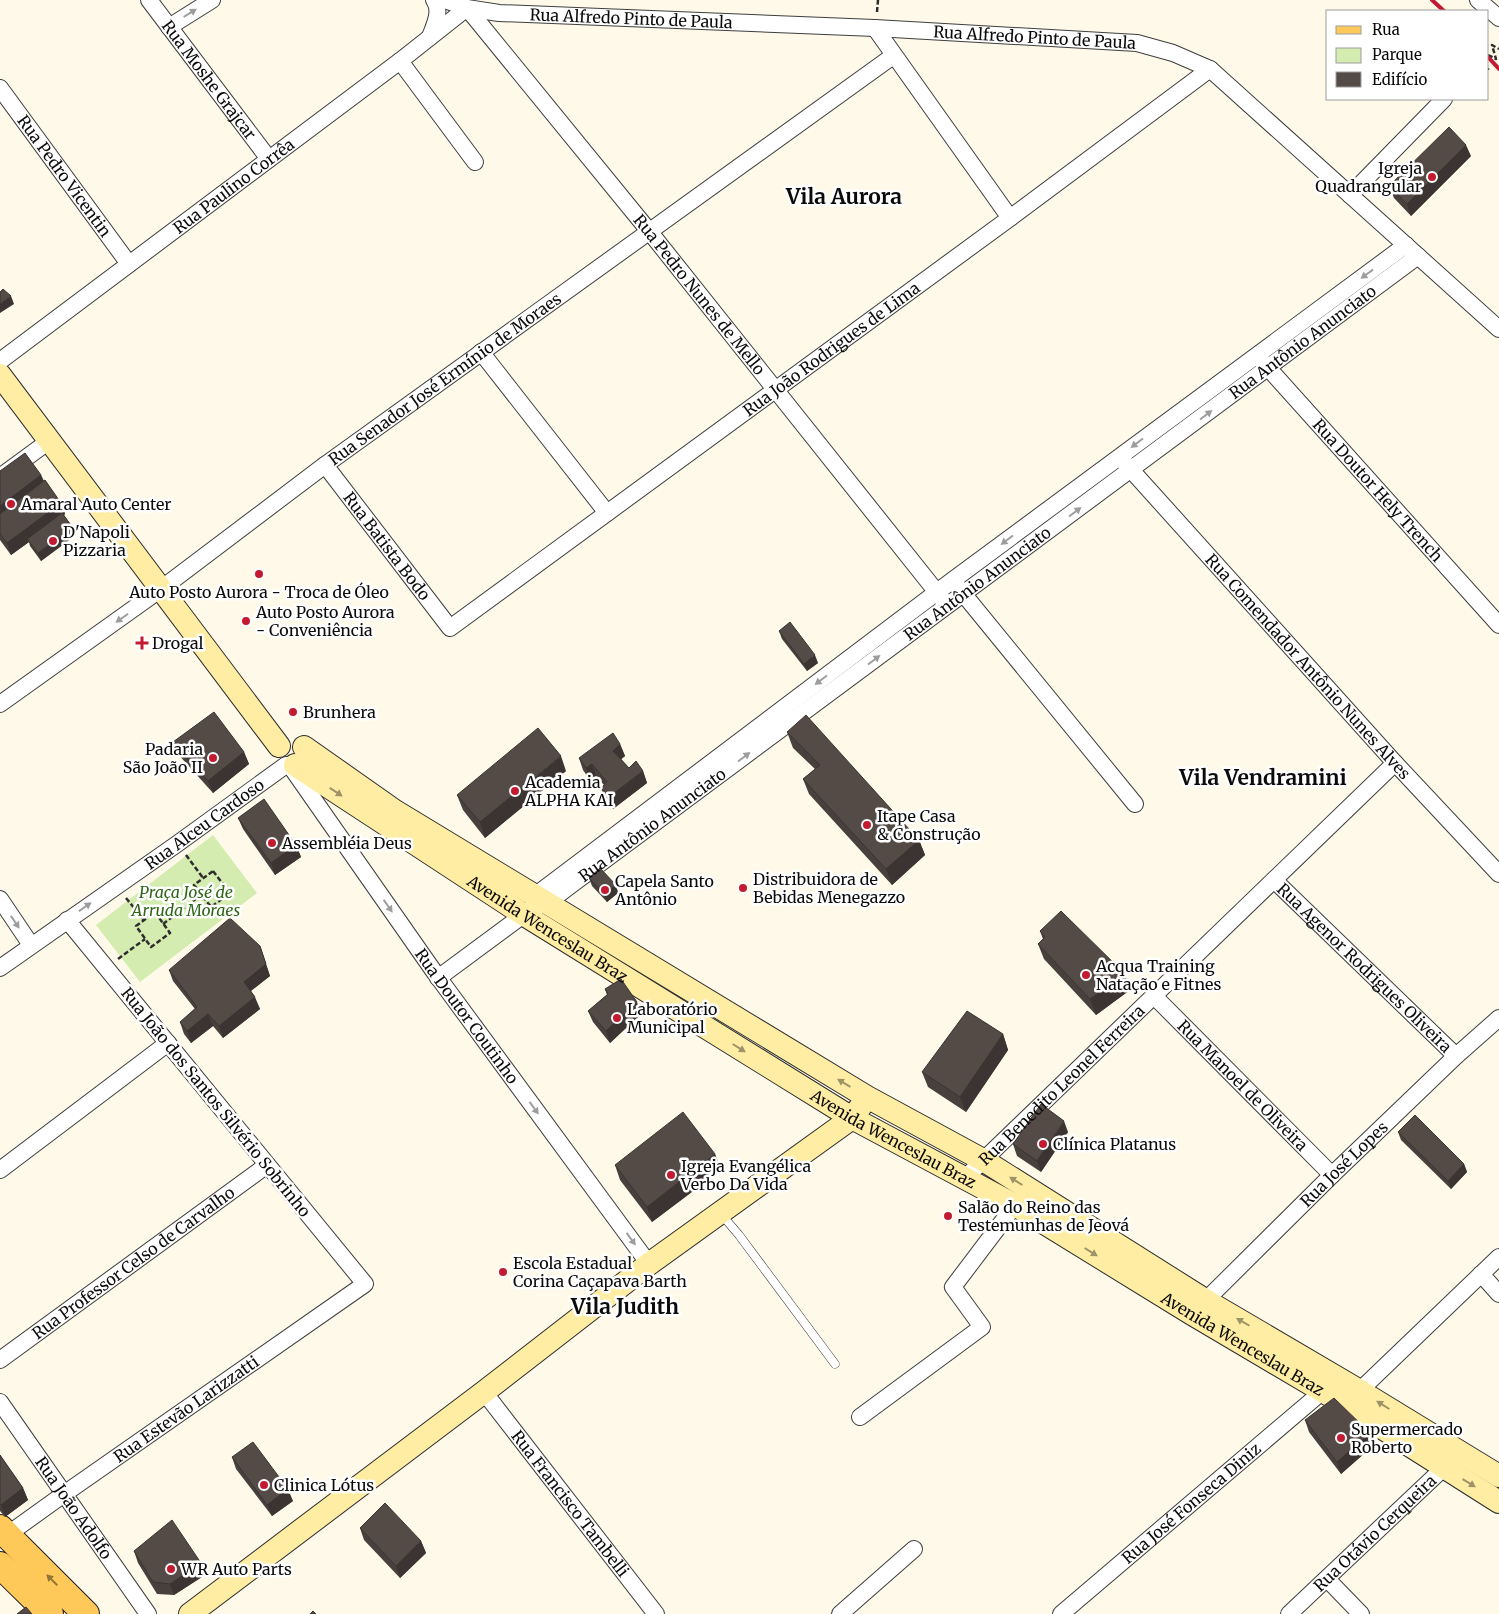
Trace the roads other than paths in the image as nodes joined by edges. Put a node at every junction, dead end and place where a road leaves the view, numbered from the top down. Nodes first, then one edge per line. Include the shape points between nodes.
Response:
1 (149, 0) edge
2 (212, 0) edge
3 (434, 0) edge
4 (445, 0) edge
5 (1478, 0) edge
6 (467, 8) junction
7 (1499, 18) edge
8 (169, 27) junction
9 (875, 28) junction
10 (430, 37) junction
11 (893, 56) junction
12 (400, 61) junction
13 (1210, 69) junction
14 (0, 88) edge
15 (1443, 100) edge
16 (269, 160) junction
17 (475, 162) dead end
18 (1350, 195) junction
19 (1010, 218) junction
20 (649, 231) junction
21 (1412, 251) junction
22 (129, 264) junction
23 (1499, 329) edge
24 (481, 352) junction
25 (1257, 354) junction
26 (0, 361) edge
27 (1268, 368) junction
28 (0, 376) edge
29 (777, 389) junction
30 (1160, 426) junction
31 (1172, 440) junction
32 (49, 441) junction
33 (1119, 456) junction
34 (324, 464) junction
35 (1131, 470) junction
36 (0, 477) edge
37 (607, 513) junction
38 (953, 580) junction
39 (161, 589) junction
40 (937, 592) junction
41 (964, 594) junction
42 (948, 606) junction
43 (1499, 625) edge
44 (450, 628) joint
45 (0, 704) edge
46 (781, 720) junction
47 (291, 758) junction
48 (1395, 763) junction
49 (1135, 804) dead end
50 (1499, 874) edge
51 (1274, 880) junction
52 (0, 899) edge
53 (535, 905) junction
54 (68, 920) junction
55 (31, 945) junction
56 (0, 968) edge
57 (438, 978) junction
58 (1154, 996) junction
59 (707, 1000) junction
60 (1499, 1018) edge
61 (695, 1020) junction
62 (168, 1042) junction
63 (1456, 1056) junction
64 (867, 1097) junction
65 (852, 1118) junction
66 (983, 1160) junction
67 (268, 1165) junction
68 (0, 1170) edge
69 (1332, 1175) junction
70 (965, 1178) junction
71 (1015, 1206) junction
72 (720, 1213) junction
73 (1499, 1257) edge
74 (650, 1264) junction
75 (1481, 1274) junction
76 (365, 1284) joint
77 (1499, 1294) edge
78 (1199, 1307) junction
79 (0, 1360) edge
80 (835, 1364) dead end
81 (1331, 1385) junction
82 (484, 1392) junction
83 (1353, 1398) junction
84 (0, 1402) edge
85 (860, 1417) dead end
86 (1460, 1452) junction
87 (1444, 1468) junction
88 (1499, 1476) edge
89 (64, 1494) junction
90 (1499, 1502) edge
91 (4, 1532) edge
92 (914, 1549) dead end
93 (0, 1565) edge
94 (1327, 1579) junction
95 (50, 1614) edge
96 (86, 1614) edge
97 (148, 1614) edge
98 (190, 1614) edge
99 (656, 1614) edge
100 (840, 1614) edge
101 (1061, 1614) edge
102 (1289, 1614) edge
103 (1361, 1614) edge

1 - 8 street, Rua Moshe Grajcar
8 -> 2 street
3 - 10 street via 438,16
4 - 6 street, Rua Alfredo Pinto de Paula
5 - 7 street
6 - 9 street, Rua Alfredo Pinto de Paula via 509,13
6 - 10 street, Rua Paulino Corrêa
6 - 20 street, Rua Pedro Nunes de Mello
8 - 16 street, Rua Moshe Grajcar
9 - 11 street
9 - 13 street, Rua Alfredo Pinto de Paula via 1138,43 1173,52
10 - 12 street, Rua Paulino Corrêa
11 - 19 street
11 - 20 street, Rua Senador José Ermínio de Moraes
12 - 16 street, Rua Paulino Corrêa
12 - 17 street
13 - 18 street, Rua Alfredo Pinto de Paula
13 - 19 street, Rua João Rodrigues de Lima
14 - 22 street, Rua Pedro Vicentin
15 - 18 street
16 - 22 street, Rua Paulino Corrêa
18 - 21 street, Rua Alfredo Pinto de Paula
19 - 29 street, Rua João Rodrigues de Lima
20 - 24 street, Rua Senador José Ermínio de Moraes
20 - 29 street, Rua Pedro Nunes de Mello
21 - 23 street, Rua Alfredo Pinto de Paula
21 -> 25 street, Rua Antônio Anunciato
21 - 27 street, Rua Antônio Anunciato
22 - 26 street, Rua Paulino Corrêa
24 - 34 street, Rua Senador José Ermínio de Moraes
24 - 37 street
25 - 27 street, Rua Doutor Hely Trench
25 - 30 street, Rua Antônio Anunciato
31 -> 27 street, Rua Antônio Anunciato
27 - 43 street, Rua Doutor Hely Trench
28 - 32 main road, Rua Doutor Coutinho
29 - 37 street, Rua João Rodrigues de Lima
29 - 40 street, Rua Pedro Nunes de Mello
30 - 31 street
30 -> 33 street, Rua Antônio Anunciato
31 - 35 street, Rua Antônio Anunciato
32 - 36 street
32 - 39 main road, Rua Doutor Coutinho
33 - 35 street, Rua Comendador Antônio Nunes Alves
33 -> 38 street, Rua Antônio Anunciato
34 - 39 street, Rua Senador José Ermínio de Moraes
34 - 44 street, Rua Batista Bodo
41 -> 35 street, Rua Antônio Anunciato
35 - 48 street, Rua Comendador Antônio Nunes Alves
37 - 44 street, Rua João Rodrigues de Lima
38 - 40 street, Rua Antônio Anunciato
38 - 41 street
39 -> 45 street, Rua Senador José Ermínio de Moraes
39 - 47 main road, Rua Doutor Coutinho
40 - 42 street, Rua Pedro Nunes de Mello
40 -> 46 street, Rua Antônio Anunciato
41 - 42 street, Rua Antônio Anunciato
41 - 49 street
46 -> 42 street, Rua Antônio Anunciato
46 - 53 street, Rua Antônio Anunciato
47 - 53 main road, Avenida Wenceslau Braz via 395,811
54 -> 47 street, Rua Alceu Cardoso via 177,844
47 -> 57 street, Rua Doutor Coutinho
48 - 50 street, Rua Comendador Antônio Nunes Alves
48 - 51 street, Rua Benedito Leonel Ferreira
51 - 58 street, Rua Benedito Leonel Ferreira
51 - 63 street, Rua Agenor Rodrigues Oliveira
52 -> 55 street
53 - 57 street, Rua Antônio Anunciato
53 - 59 main road, Avenida Wenceslau Braz
53 - 61 main road, Avenida Wenceslau Braz
54 - 55 street, Rua Alceu Cardoso
54 - 62 street, Rua João dos Santos Silvério Sobrinho
55 - 56 street, Rua Alceu Cardoso
57 -> 74 street, Rua Doutor Coutinho
58 - 66 street, Rua Benedito Leonel Ferreira
58 - 69 street, Rua Manoel de Oliveira
59 - 61 main road
64 -> 59 main road, Avenida Wenceslau Braz
60 - 63 street, Rua José Lopes
61 -> 65 main road, Avenida Wenceslau Braz
62 - 67 street, Rua João dos Santos Silvério Sobrinho
62 - 68 street
63 - 69 street, Rua José Lopes
64 - 65 main road
64 - 66 main road, Avenida Wenceslau Braz
65 - 70 main road, Avenida Wenceslau Braz
65 - 72 main road
66 - 70 street, Rua Benedito Leonel Ferreira
78 -> 66 main road, Avenida Wenceslau Braz
67 - 76 street, Rua João dos Santos Silvério Sobrinho
67 - 79 street, Rua Professor Celso de Carvalho
69 - 78 street, Rua José Lopes
70 - 71 main road, Avenida Wenceslau Braz
71 -> 78 main road, Avenida Wenceslau Braz
71 - 85 street via 953,1287 982,1327
72 - 74 main road
72 - 80 lane
73 - 75 street
74 - 82 main road
75 - 77 street
75 - 83 street
76 - 89 street, Rua Estevão Larizzatti
78 - 81 main road, Avenida Wenceslau Braz
81 - 83 main road, Avenida Wenceslau Braz
81 - 101 street, Rua José Fonseca Diniz
82 - 98 main road
82 - 99 street, Rua Francisco Tambelli
86 -> 83 main road, Avenida Wenceslau Braz
83 - 87 main road, Avenida Wenceslau Braz
84 - 89 street, Rua João Adolfo
86 - 87 street, Rua Otávio Cerqueira
86 - 88 main road, Avenida Wenceslau Braz
87 -> 90 main road, Avenida Wenceslau Braz
87 - 94 street, Rua Otávio Cerqueira
89 - 91 street, Rua Estevão Larizzatti
89 - 97 street, Rua João Adolfo
96 -> 91 main road
92 - 100 street
93 - 95 main road
94 - 102 street, Rua Otávio Cerqueira
94 - 103 street

